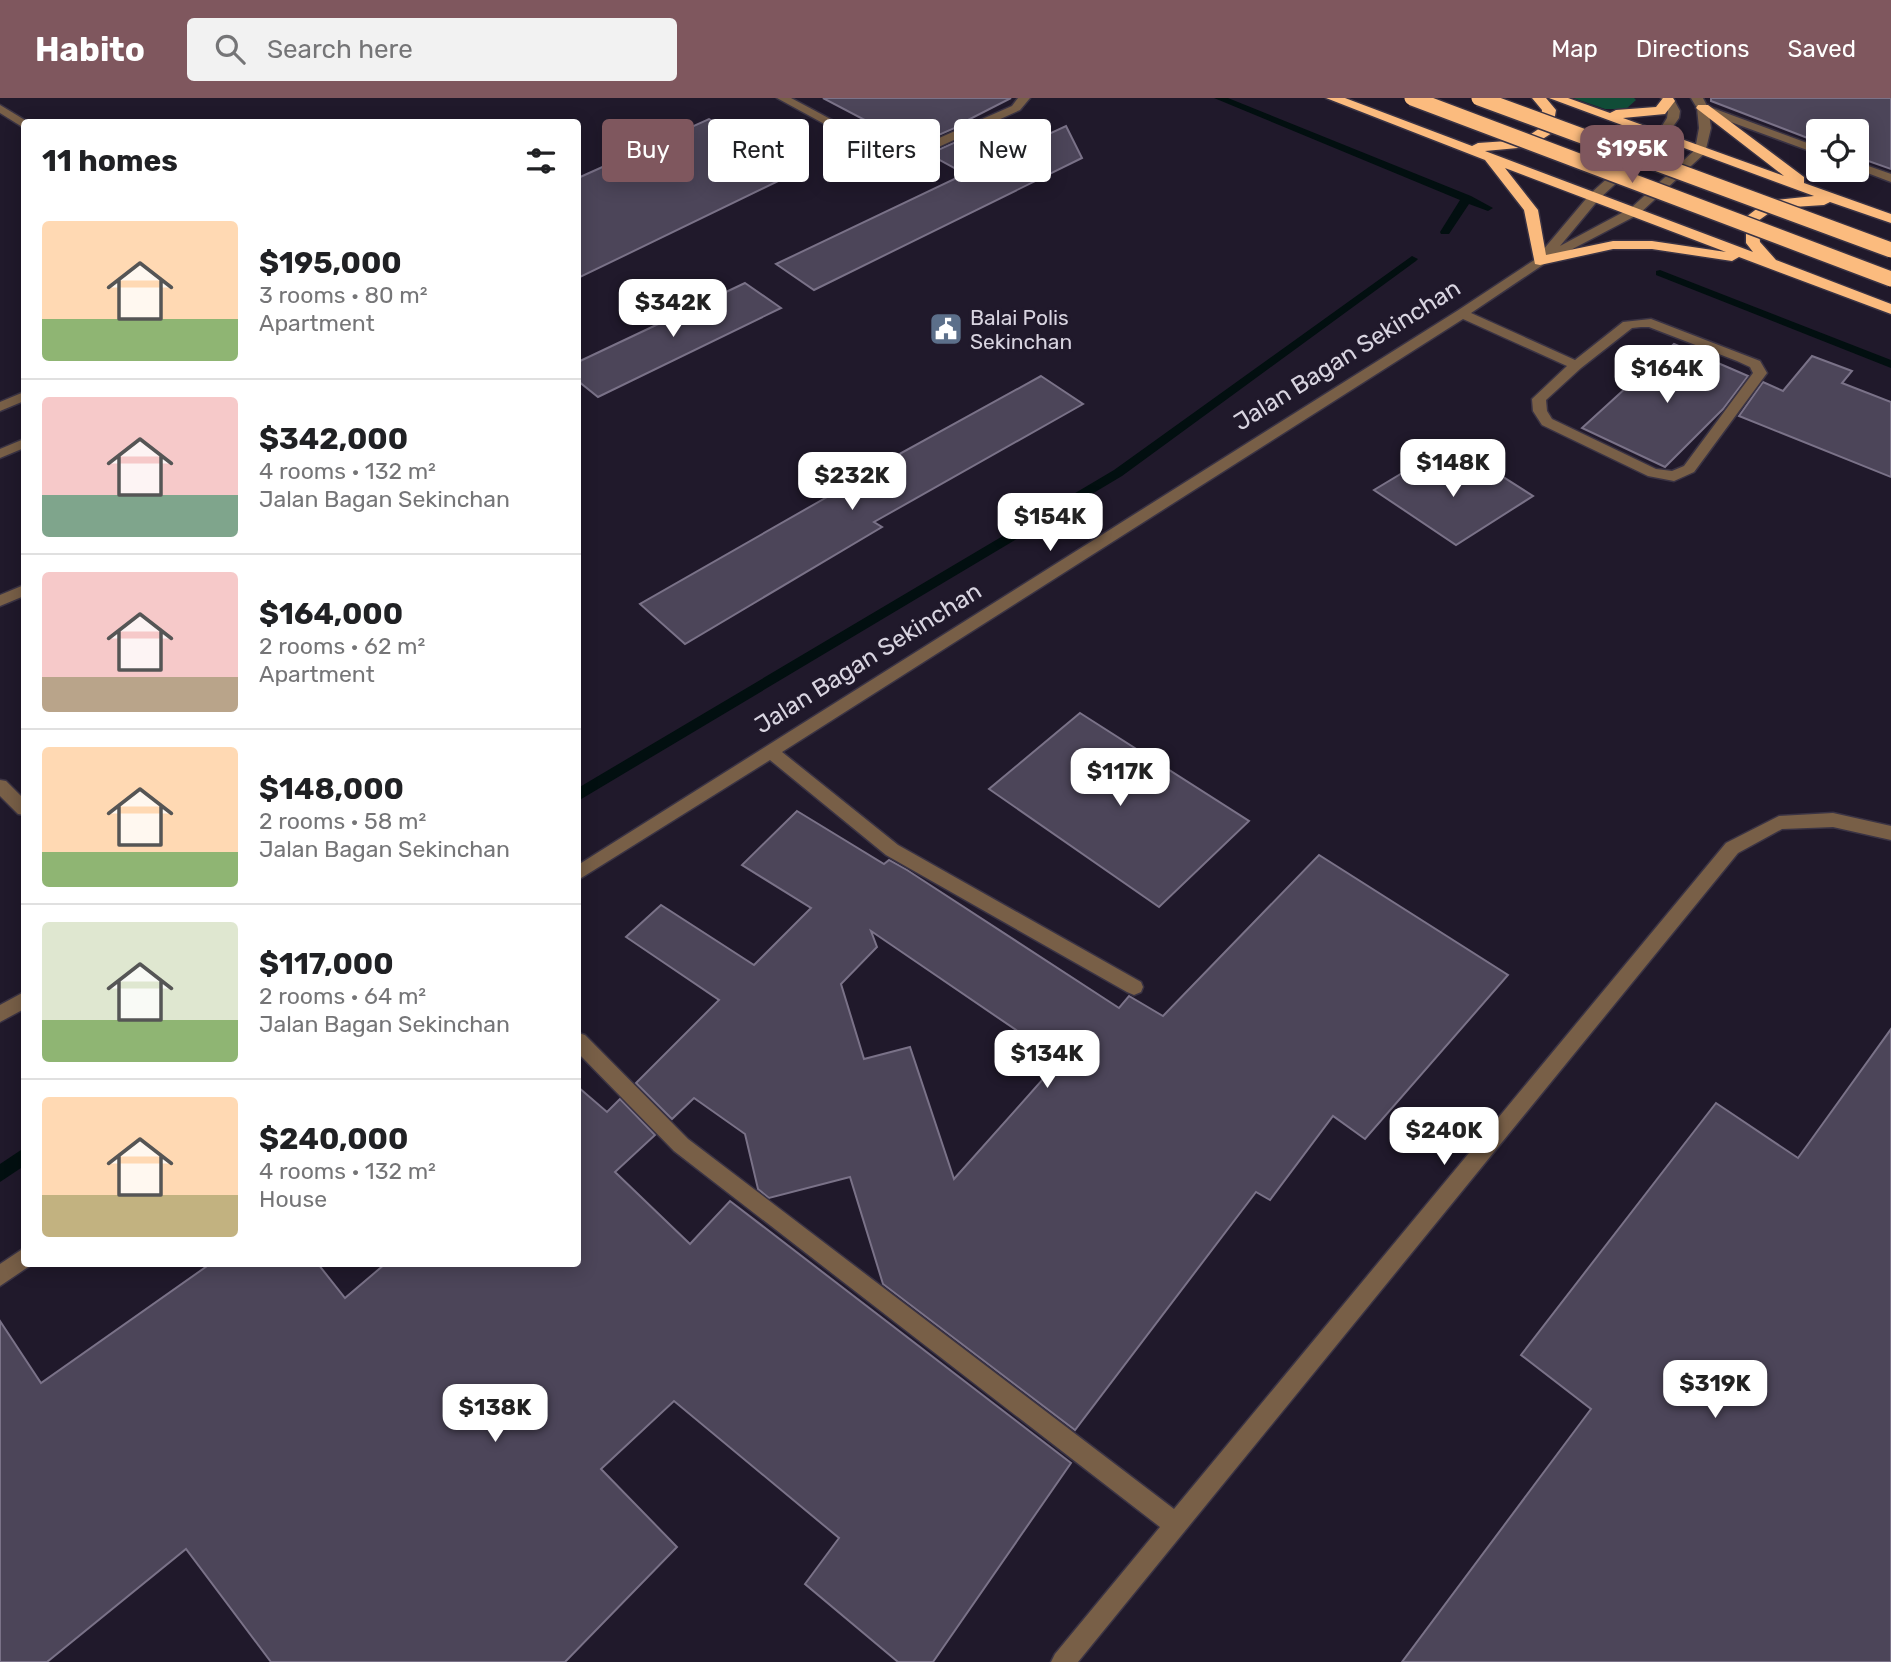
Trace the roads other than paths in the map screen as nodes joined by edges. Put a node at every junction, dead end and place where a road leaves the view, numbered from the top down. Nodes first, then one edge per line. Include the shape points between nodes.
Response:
1 (783, 98) edge
2 (1333, 98) edge
3 (1412, 98) edge
4 (1479, 98) edge
5 (1539, 98) edge
6 (1556, 98) edge
7 (1025, 99) edge
8 (1668, 99) edge
9 (1700, 103) edge
10 (0, 108) edge
11 (1600, 113) junction
12 (21, 123) edge
13 (1661, 136) junction
14 (1459, 145) junction
15 (1806, 146) edge
16 (1701, 151) junction
17 (1484, 155) junction
18 (1869, 170) edge
19 (1891, 178) edge
20 (1817, 193) junction
21 (1595, 196) junction
22 (1846, 203) junction
23 (1635, 211) junction
24 (1891, 219) edge
25 (1891, 250) edge
26 (1540, 261) junction
27 (1771, 262) junction
28 (1891, 279) edge
29 (1891, 309) edge
30 (1462, 314) junction
31 (1576, 365) junction
32 (21, 397) edge
33 (0, 407) edge
34 (21, 444) edge
35 (0, 454) edge
36 (21, 591) edge
37 (0, 601) edge
38 (770, 751) junction
39 (0, 786) edge
40 (21, 806) edge
41 (1891, 833) edge
42 (581, 871) edge
43 (1134, 987) dead end
44 (21, 1002) edge
45 (0, 1014) edge
46 (581, 1044) edge
47 (21, 1260) edge
48 (0, 1276) edge
49 (1177, 1526) junction
50 (1063, 1662) edge

1 - 7 street via 887,154 905,156 1016,108
2 - 14 highway
3 - 28 highway, bridge
4 - 25 highway, bridge
5 - 14 highway via 1549,110 1547,130 1525,144
6 - 11 highway
8 - 11 highway via 1653,113
8 - 13 street, Jalan Bagan Sekinchan via 1673,118
9 - 15 street
9 - 16 street
9 - 20 highway
10 - 12 street
11 - 13 highway
13 - 16 highway
13 - 21 street, Jalan Bagan Sekinchan
14 - 17 highway
16 - 20 highway
16 - 23 street, Jalan Bagan Sekinchan
17 - 21 highway
17 - 26 highway via 1531,210
18 - 19 street
20 - 22 highway
21 - 23 highway
21 - 26 street, Jalan Bagan Sekinchan
22 - 24 highway
22 - 27 highway via 1772,204 1751,220 1753,243
23 - 26 street, Jalan Bagan Sekinchan
23 - 27 highway
26 - 27 highway via 1613,246 1652,245
26 - 30 street, Jalan Bagan Sekinchan
27 - 29 highway
30 - 31 street
30 - 38 street, Jalan Bagan Sekinchan
31 - 31 street via 1539,399 1547,422 1653,473 1674,476 1689,470 1760,373 1755,364 1742,358 1651,323 1628,325
32 - 33 street
34 - 35 street
36 - 37 street
38 - 42 street, Jalan Bagan Sekinchan
38 - 43 street via 892,850
39 - 40 street
41 - 49 street via 1833,820 1779,824 1732,848
44 - 45 street
46 - 49 street via 681,1145
47 - 48 street
49 - 50 street

